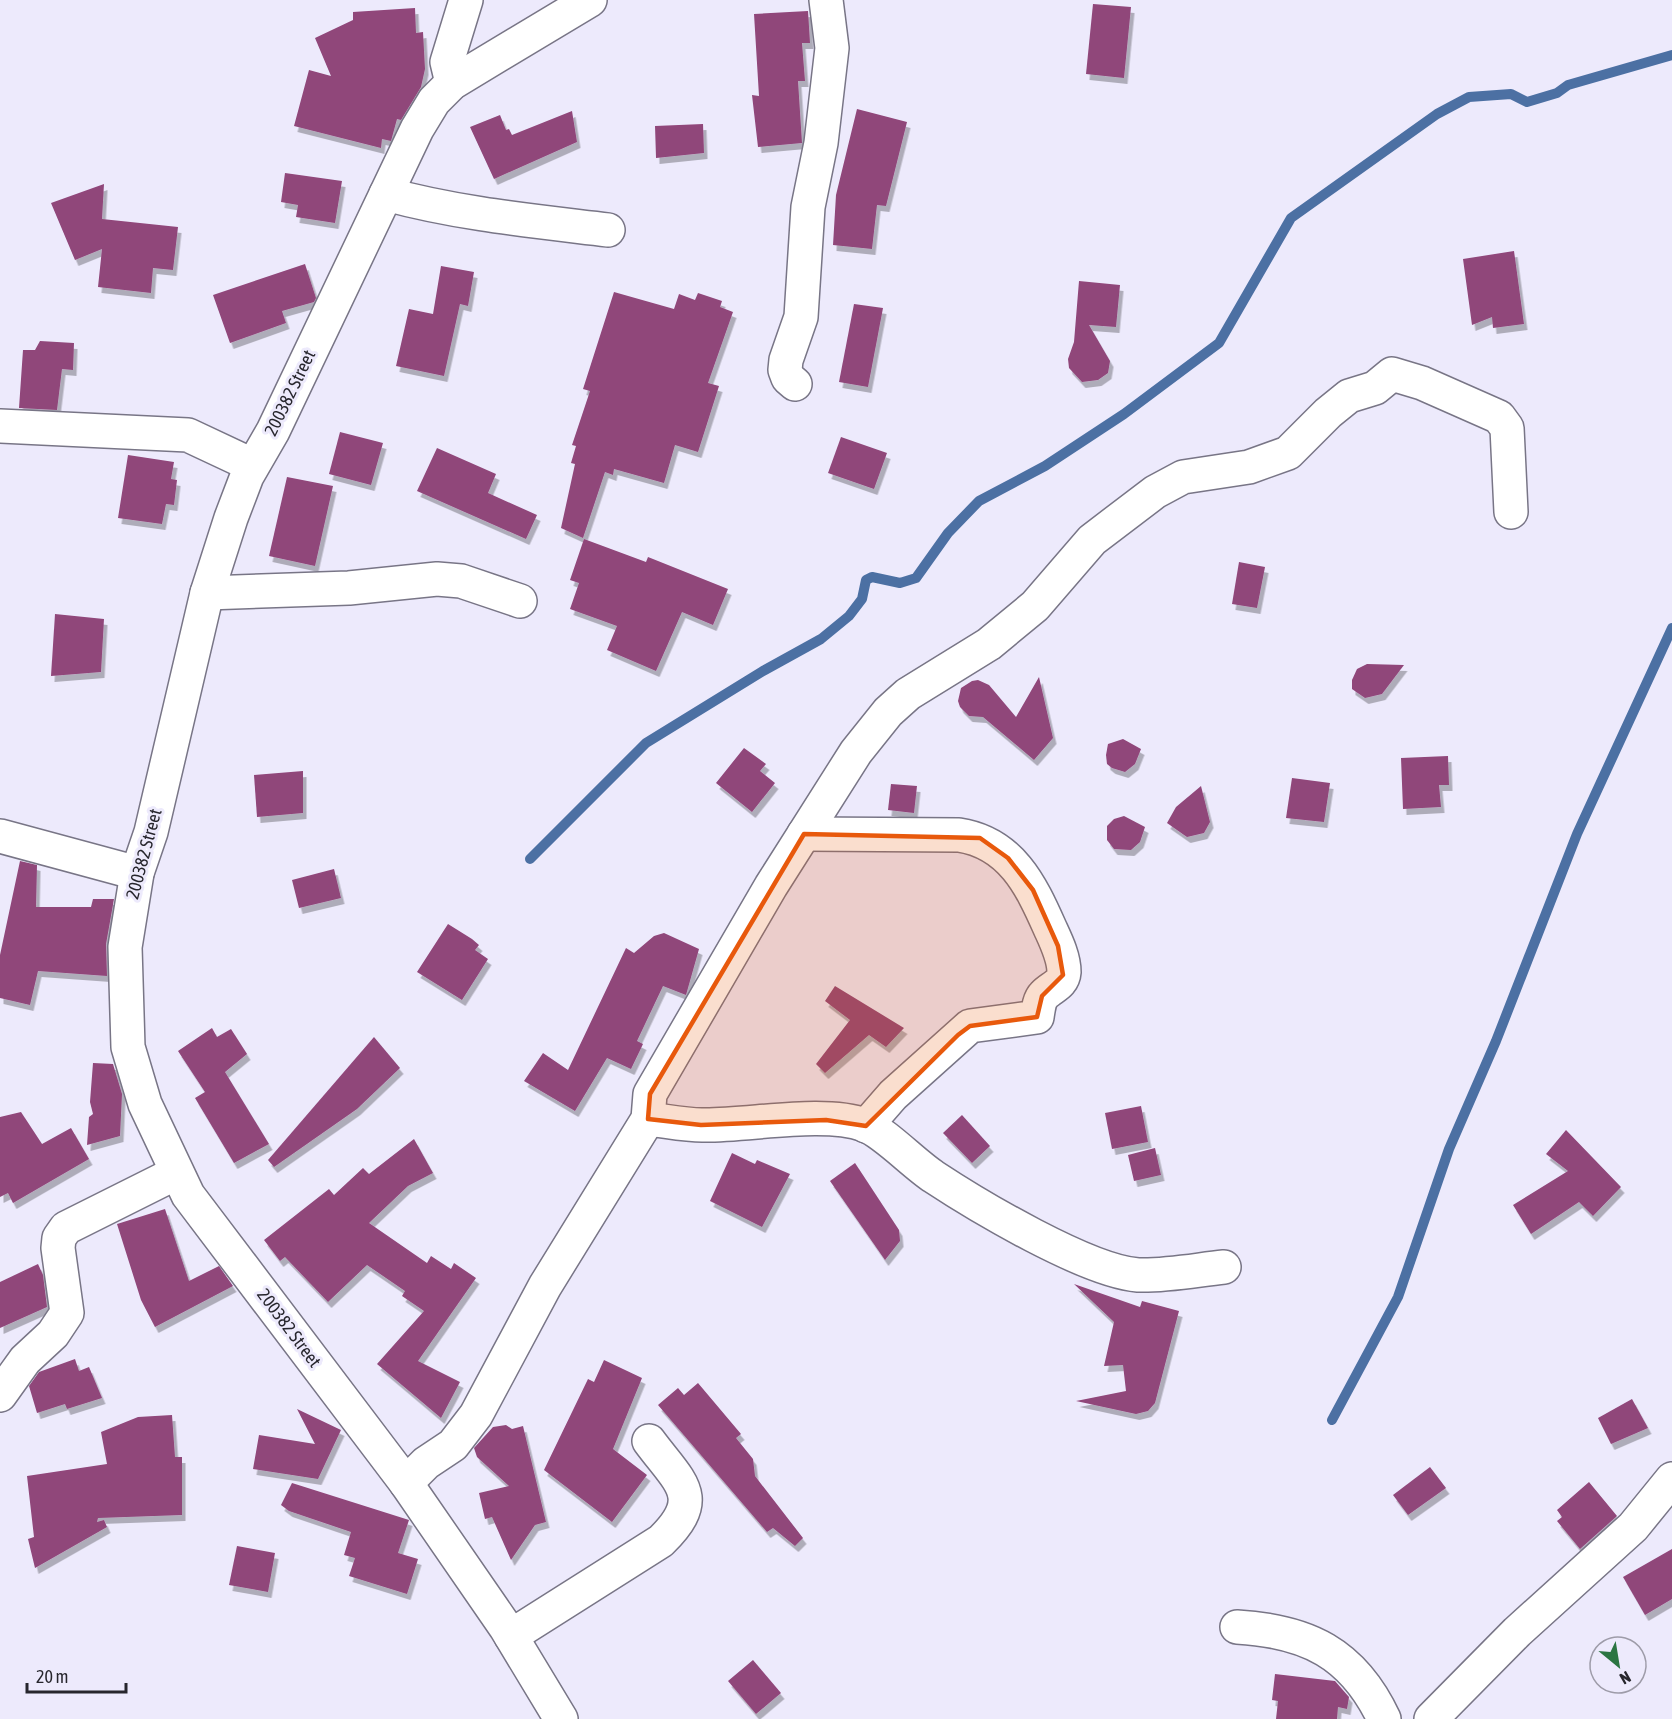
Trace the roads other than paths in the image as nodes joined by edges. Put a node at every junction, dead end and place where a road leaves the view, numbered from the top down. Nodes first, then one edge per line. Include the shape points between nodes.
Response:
1 (466, 0) edge
2 (590, 0) edge
3 (826, 0) edge
4 (452, 83) junction
5 (386, 194) junction
6 (608, 230) dead end
7 (795, 384) dead end
8 (0, 426) edge
9 (252, 465) junction
10 (1511, 512) dead end
11 (207, 593) junction
12 (520, 601) dead end
13 (804, 834) junction
14 (0, 836) edge
15 (136, 873) junction
16 (648, 1119) junction
17 (866, 1125) junction
18 (176, 1173) junction
19 (1224, 1267) dead end
20 (0, 1395) edge
21 (650, 1441) dead end
22 (1672, 1479) edge
23 (406, 1483) junction
24 (1237, 1627) dead end
25 (511, 1636) junction
26 (561, 1719) edge
27 (1384, 1719) edge
28 (1431, 1719) edge

1 - 4 street via 447,62
2 - 4 street, 200382 Street
3 - 7 street via 832,48 823,133 808,207 801,317 786,360 788,378
4 - 5 street, 200382 Street via 434,101 417,129
5 - 6 street via 468,212
5 - 9 street, 200382 Street via 273,431
8 - 9 street via 188,435
9 - 11 street, 200382 Street
10 - 13 street via 1507,428 1499,417 1392,374 1375,388 1349,396 1288,453 1249,467 1183,477 1155,492 1092,540 1035,606 989,644 908,694 888,712 856,752
11 - 12 street via 349,588 437,579 461,581
11 - 15 street, 200382 Street via 151,832
13 - 16 street via 650,1094
13 - 17 street via 980,838 1008,858 1033,890 1064,969 1058,985 1042,996 1036,1017 970,1026 900,1088
14 - 15 street
15 - 18 street, 200382 Street via 125,947 128,1047 144,1104
16 - 17 street via 701,1125 826,1120
16 - 23 street via 545,1286 476,1415 453,1445
17 - 19 street via 962,1196 1113,1270 1137,1275
18 - 20 street via 66,1228 58,1248 67,1313
18 - 23 street, 200382 Street via 188,1195
21 - 25 street via 687,1498 679,1523 661,1541
22 - 28 street via 1633,1527 1517,1632
23 - 25 street, 200382 Street
24 - 27 street via 1268,1629 1324,1647 1343,1660 1377,1703
25 - 26 street, 200382 Street

